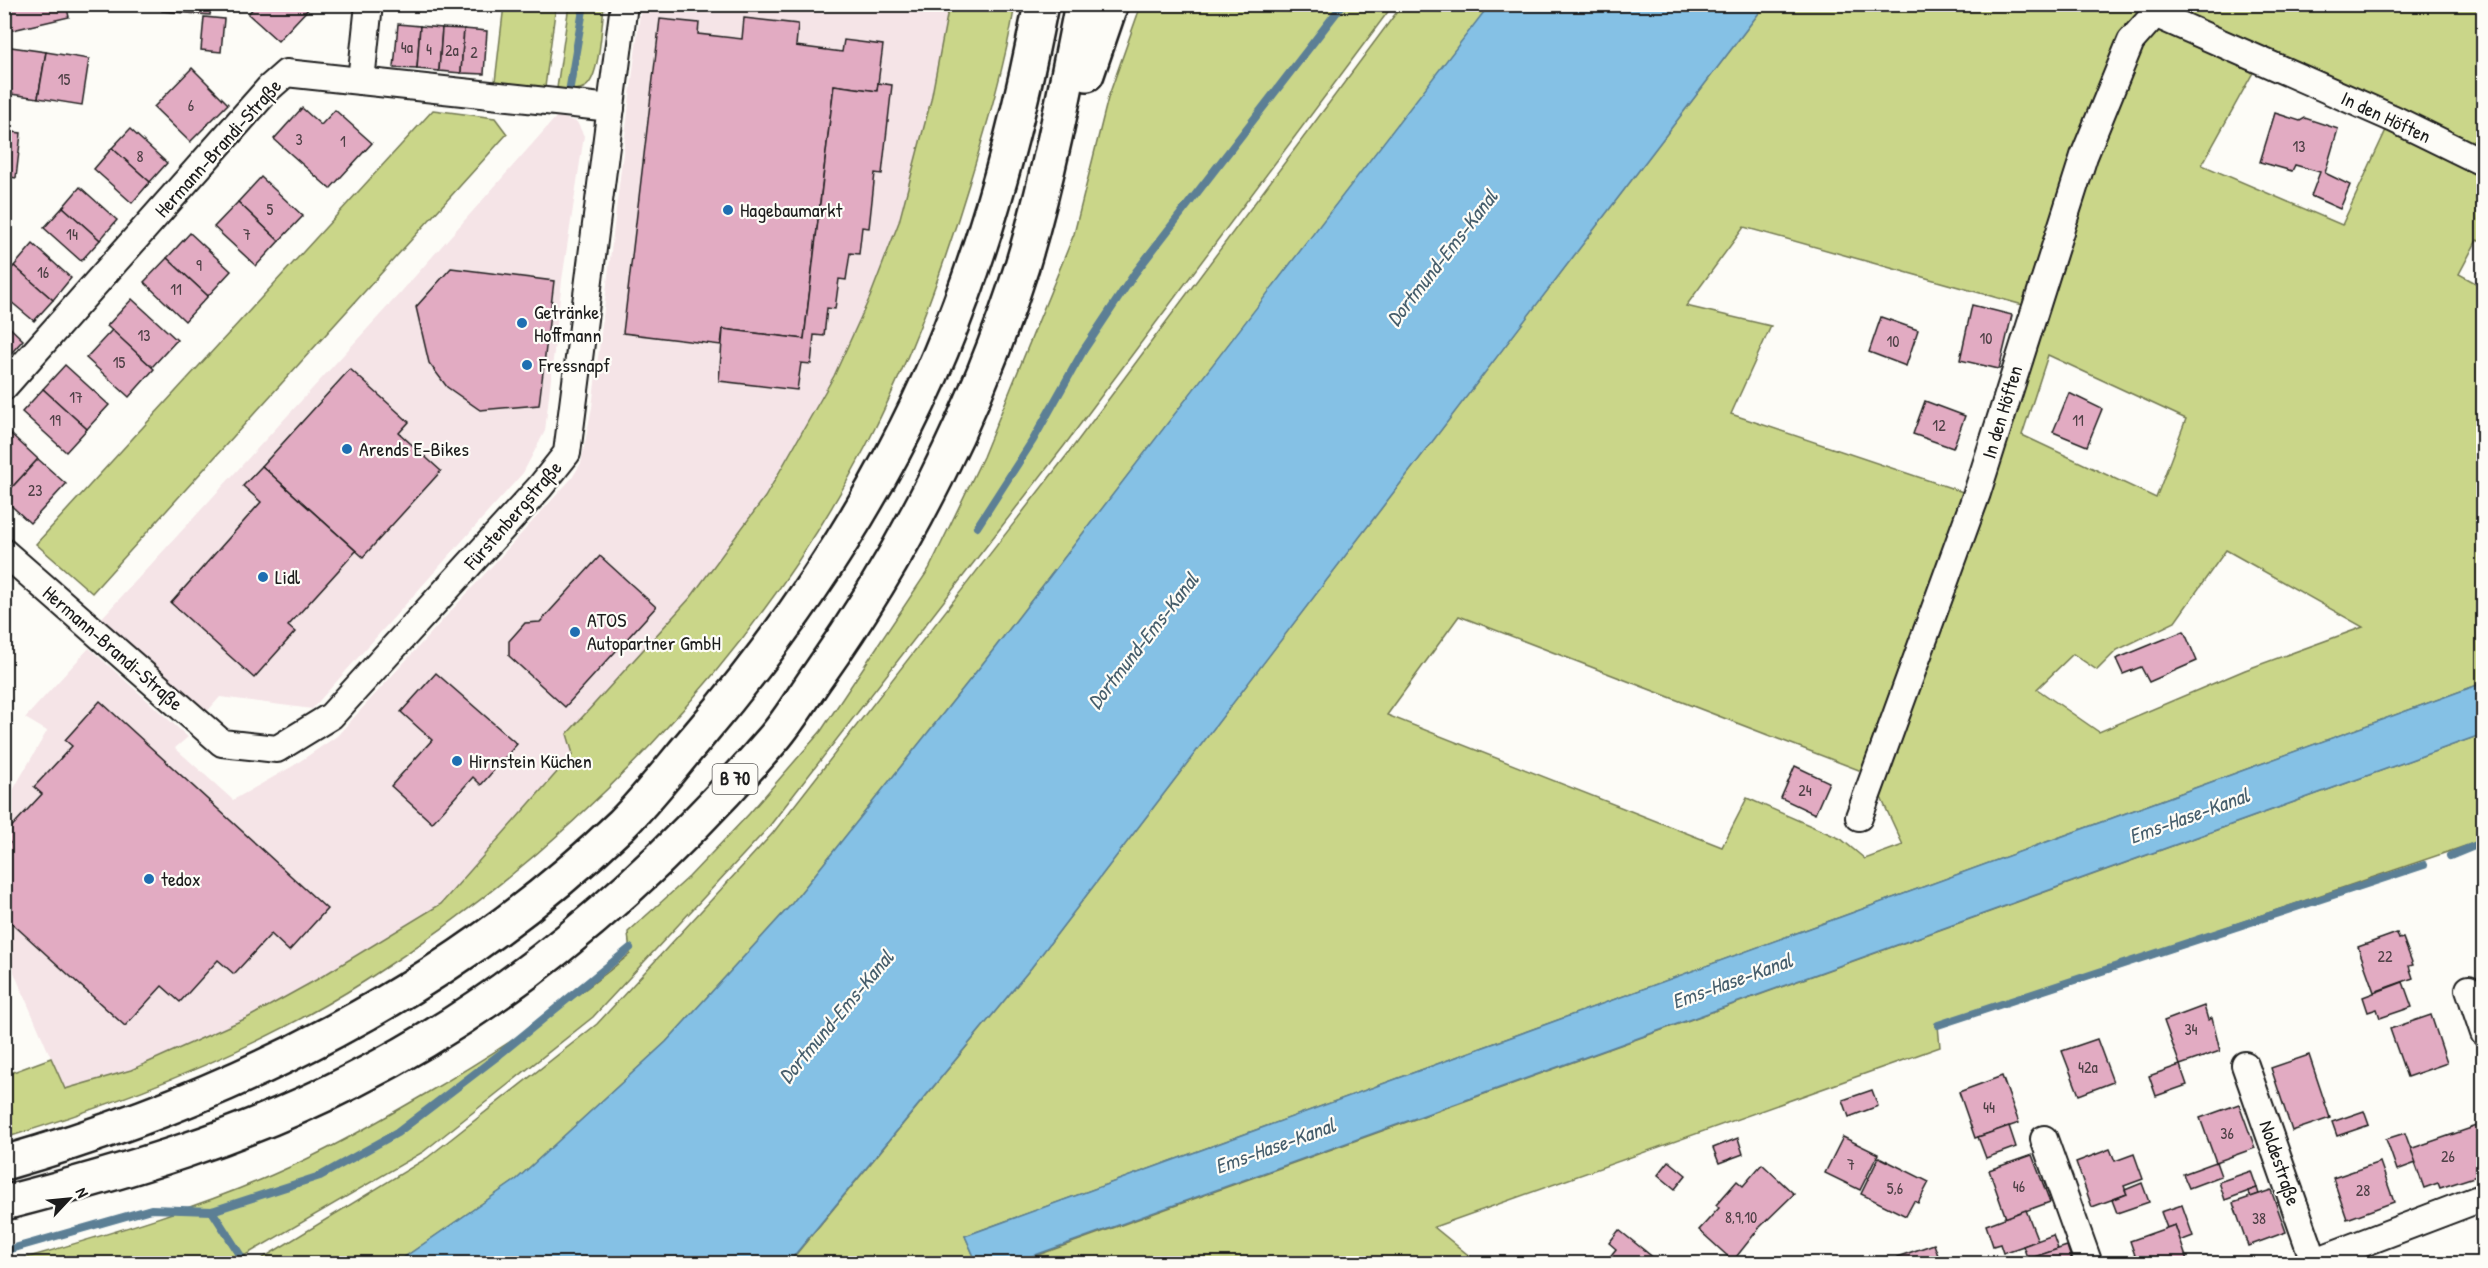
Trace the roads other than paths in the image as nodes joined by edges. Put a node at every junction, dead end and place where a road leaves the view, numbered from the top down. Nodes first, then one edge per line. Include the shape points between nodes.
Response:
1 (369, 4) edge
2 (624, 4) edge
3 (1041, 4) edge
4 (1082, 4) edge
5 (1111, 4) edge
6 (2153, 9) edge
7 (361, 81) junction
8 (611, 108) junction
9 (2484, 163) edge
10 (1001, 323) junction
11 (4, 387) edge
12 (4, 552) edge
13 (222, 743) joint
14 (1859, 817) dead end
15 (2469, 989) dead end
16 (2484, 1033) edge
17 (2245, 1065) dead end
18 (2044, 1139) dead end
19 (4, 1162) edge
20 (2484, 1197) edge
21 (4, 1203) edge
22 (2089, 1263) edge
23 (2313, 1263) edge

1 - 7 street
2 - 8 street, Fürstenbergstraße
3 - 19 highway via 1022,105 978,251 940,352 896,449 784,629 624,822 531,902 428,977 340,1029 174,1105 65,1145
4 - 10 highway, B 70 via 1040,203
5 - 10 highway via 1091,55 1045,246
6 - 9 street, In den Höften
6 - 14 street, In den Höften via 2131,41 2084,156 1977,493
7 - 8 street, Hermann-Brandi-Straße
7 - 11 street, Hermann-Brandi-Straße via 286,73
8 - 13 street, Fürstenbergstraße via 567,453 331,716 278,749
10 - 21 highway, B 70 via 938,475 864,611 776,735 661,858 553,951 461,1019 355,1080 175,1156
12 - 13 street, Hermann-Brandi-Straße
15 - 16 street
17 - 23 street, Noldestraße
18 - 22 street
20 - 23 street, Noldestraße

